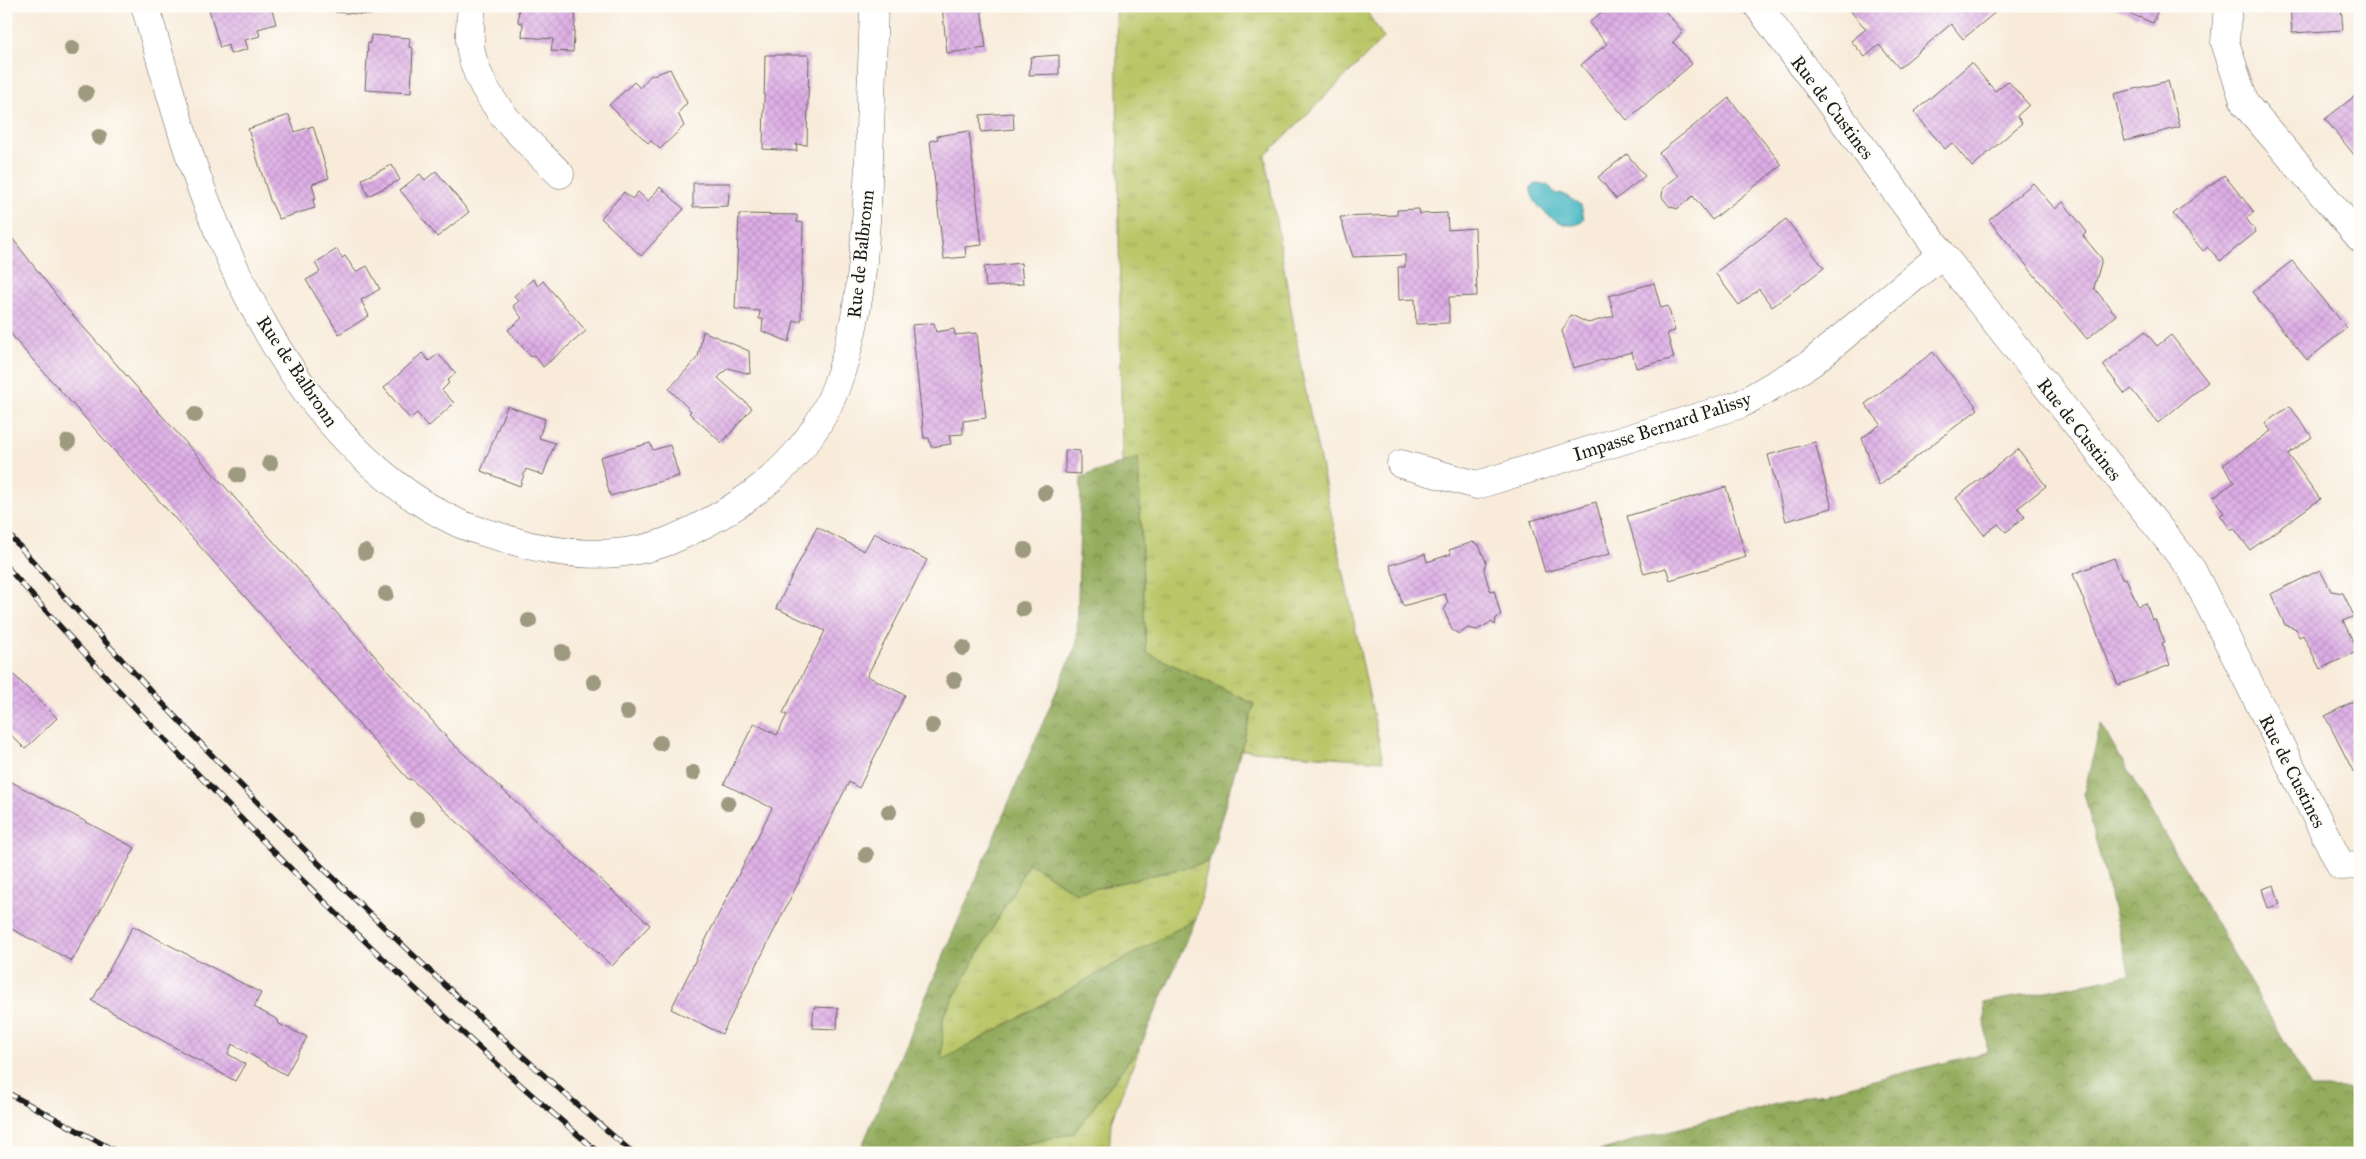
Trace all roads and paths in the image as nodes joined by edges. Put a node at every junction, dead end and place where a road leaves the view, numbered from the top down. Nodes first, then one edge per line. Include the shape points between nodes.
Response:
1 (145, 6) edge
2 (472, 6) edge
3 (874, 6) edge
4 (1758, 6) edge
5 (2228, 6) edge
6 (560, 174) dead end
7 (2360, 238) edge
8 (1942, 254) junction
9 (1401, 464) dead end
10 (2360, 865) edge

1 - 3 street, Rue de Balbronn via 212,216 253,305 283,355 334,426 370,462 414,498 460,524 518,543 556,551 608,554 650,549 696,529 735,506 767,483 800,450 820,419 836,386 860,297 866,230
2 - 6 street via 472,58 483,86 507,121
4 - 8 street, Rue de Custines
5 - 7 street via 2225,42 2245,104
8 - 9 street, Impasse Bernard Palissy via 1810,364 1741,404 1476,485
8 - 10 street, Rue de Custines via 2192,570 2341,866

